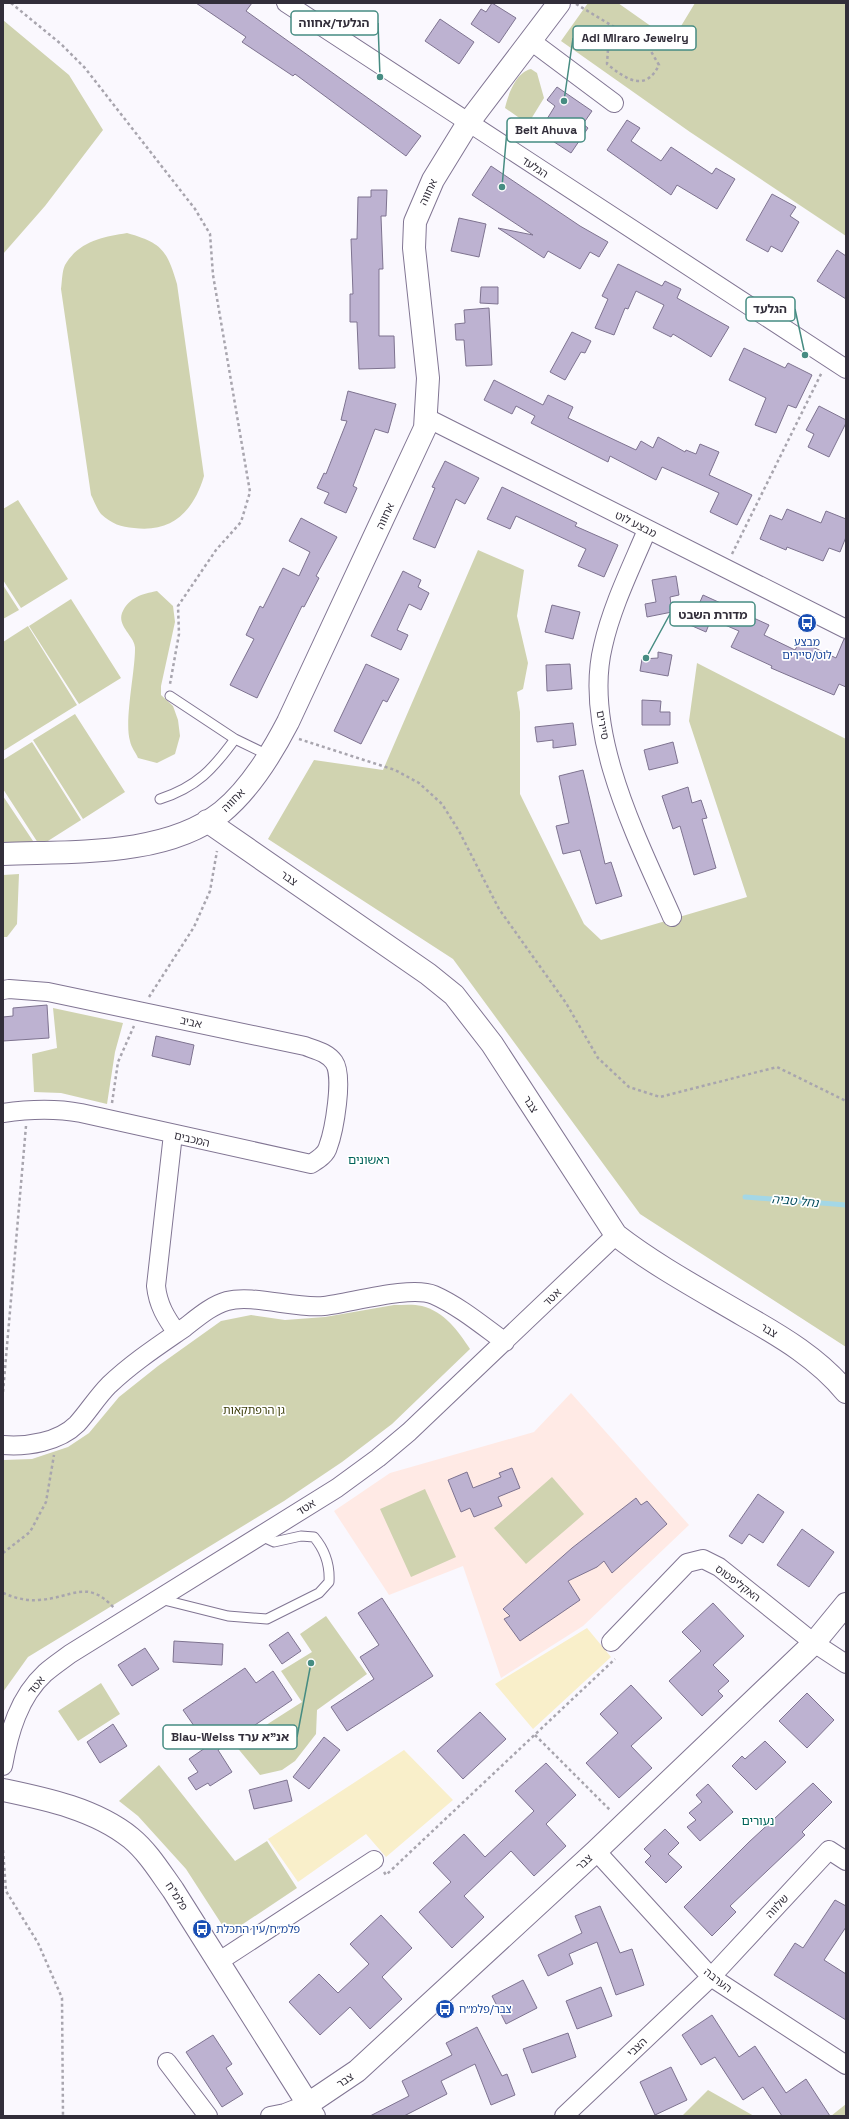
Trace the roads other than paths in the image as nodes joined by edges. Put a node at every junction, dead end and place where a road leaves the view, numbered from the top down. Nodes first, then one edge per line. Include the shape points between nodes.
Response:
1 (286, 3) edge
2 (559, 3) edge
3 (531, 41) junction
4 (614, 102) dead end
5 (468, 123) junction
6 (846, 369) edge
7 (427, 418) junction
8 (647, 530) junction
9 (846, 629) edge
10 (170, 692) road end
11 (235, 739) junction
12 (270, 756) junction
13 (160, 799) dead end
14 (213, 826) junction
15 (3, 854) edge
16 (672, 917) dead end
17 (3, 990) edge
18 (337, 1102) joint
19 (3, 1113) edge
20 (173, 1134) junction
21 (616, 1235) junction
22 (177, 1333) junction
23 (505, 1342) junction
24 (846, 1392) edge
25 (3, 1445) edge
26 (261, 1536) junction
27 (160, 1599) junction
28 (846, 1604) edge
29 (611, 1642) road end
30 (814, 1643) junction
31 (846, 1664) edge
32 (3, 1766) edge
33 (3, 1790) edge
34 (596, 1851) junction
35 (374, 1860) road end
36 (846, 1861) edge
37 (218, 1962) junction
38 (711, 1977) junction
39 (168, 2062) dead end
40 (846, 2065) edge
41 (312, 2110) edge
42 (208, 2116) edge
43 (270, 2116) edge
44 (564, 2116) edge

1 - 5 street, הגלעד
2 - 3 street, אחווה
3 - 4 street
3 - 5 street, אחווה
5 - 6 street, הגלעד
5 - 7 street, אחווה via 433,180 415,222 414,248 428,378
7 - 8 street, מבצע לוט
7 - 12 street, אחווה via 413,456
8 - 9 street, מבצע לוט
8 - 16 street, סיירים via 607,633 597,684 601,727 616,778 635,832
10 - 11 lane
11 - 12 lane
11 - 13 lane via 201,780 180,793
12 - 14 street, אחווה
14 - 15 street, אחווה via 191,830 155,843 119,849
14 - 21 street, צבר via 428,974 454,995 492,1044
17 - 18 street, אביב via 9,988 48,992 305,1046 325,1053 334,1062 339,1072
18 - 20 street, המכבים via 328,1149 311,1164
19 - 20 street, המכבים via 56,1108
20 - 22 street via 156,1286 158,1300 166,1318
21 - 23 street, אטד
21 - 24 street, צבר via 640,1254 772,1331 809,1356 833,1376
22 - 23 street via 206,1312 227,1301 322,1306 419,1292 434,1294
22 - 25 street via 128,1368 108,1386 76,1425 58,1437 19,1446
23 - 26 street, אטד via 378,1458 337,1488
26 - 27 street, אטד
26 - 27 lane via 274,1542 301,1536 314,1537 321,1545 328,1561 329,1582 318,1593 266,1619 228,1616
27 - 32 street, אטד via 70,1654 44,1674 28,1694 16,1717
28 - 30 street, צבר
29 - 30 street, האקליפטוס via 687,1563 703,1559 719,1567
30 - 31 street, האקליפטוס
30 - 34 street, צבר
33 - 37 street, פלמ"ח via 49,1800 85,1812 131,1838 154,1862
34 - 38 street, הערבה
34 - 41 street, צבר
35 - 37 street
36 - 38 street, שלווה via 829,1850
37 - 41 street, פלמ"ח
38 - 40 street, הערבה
38 - 44 street, הצבי
39 - 42 street
41 - 43 street

